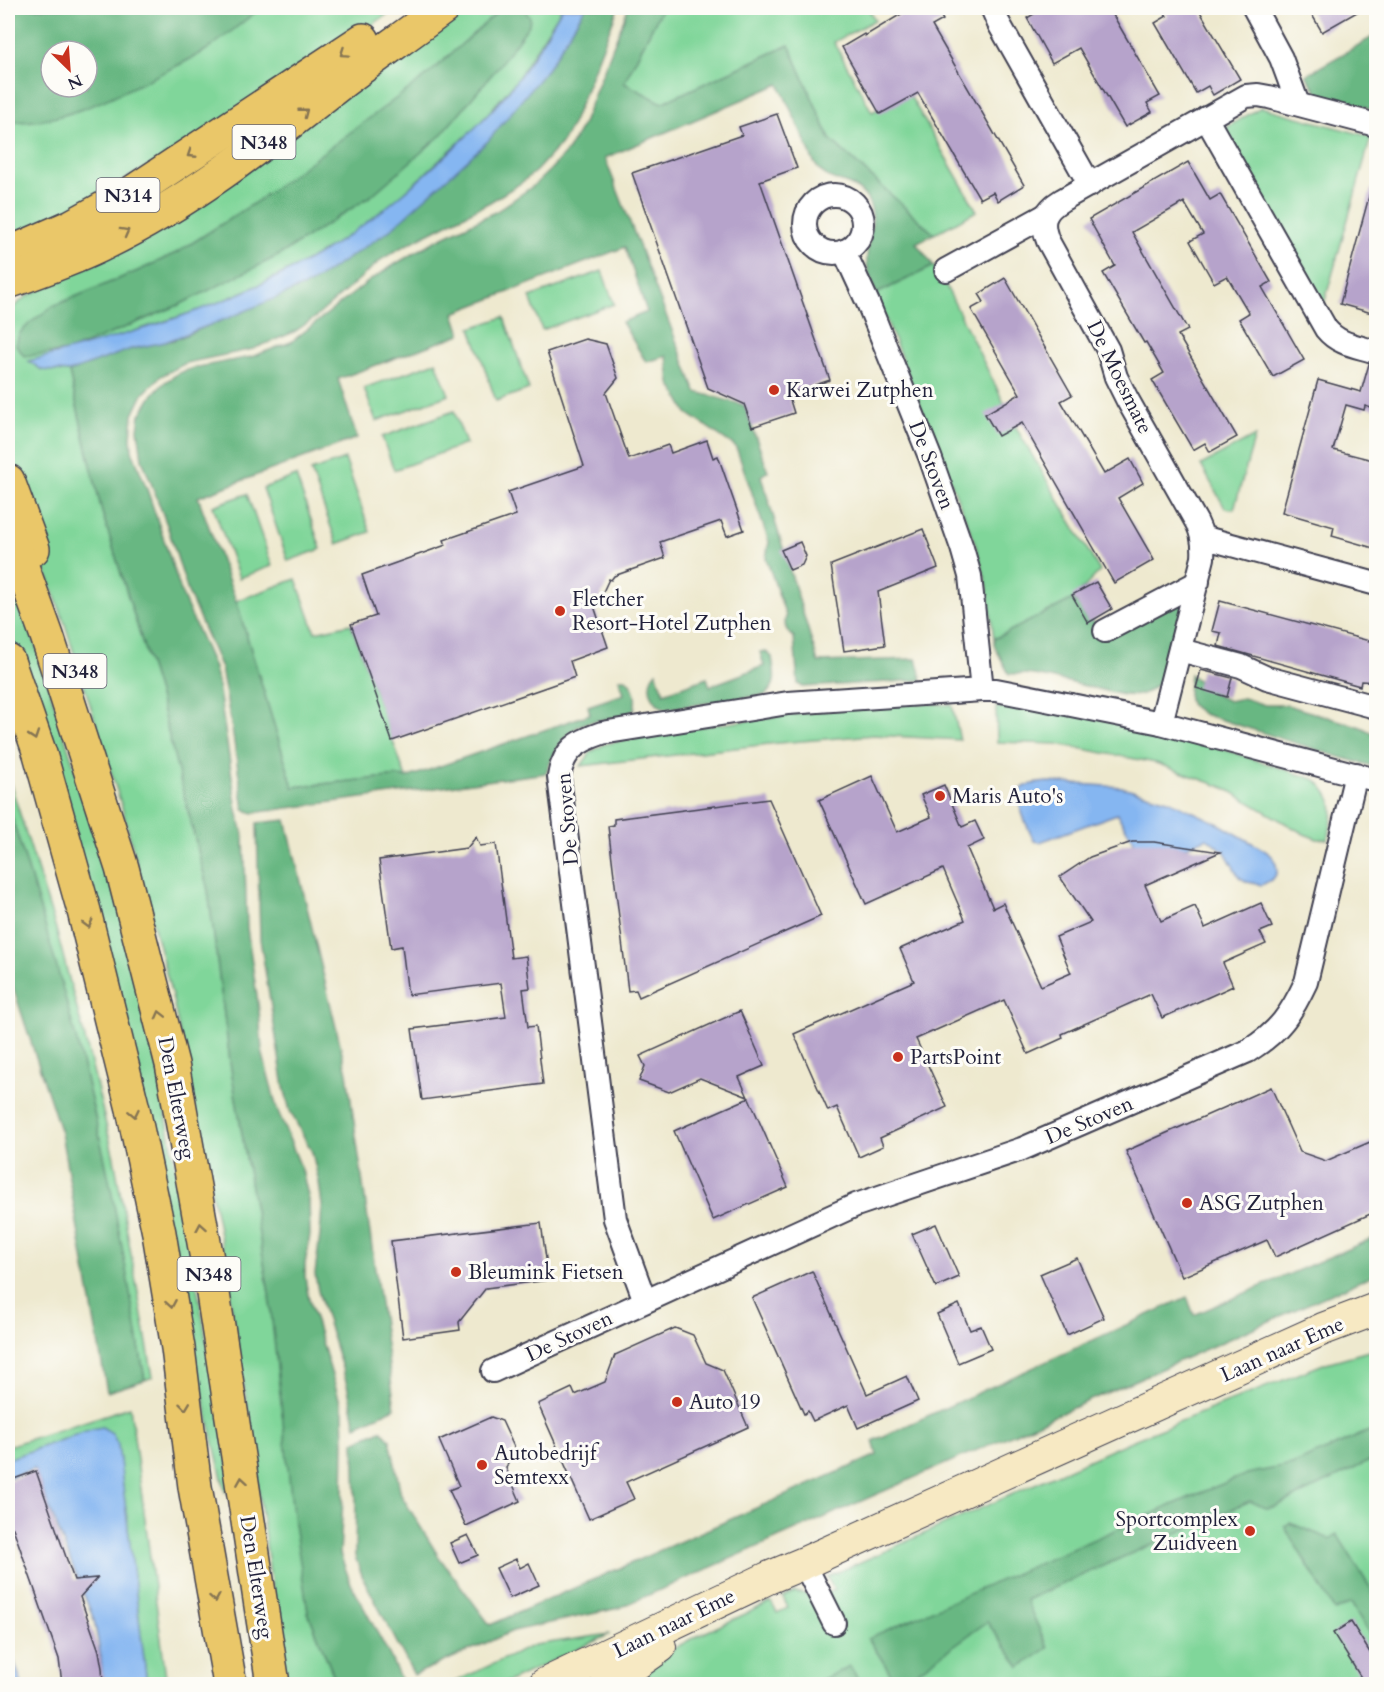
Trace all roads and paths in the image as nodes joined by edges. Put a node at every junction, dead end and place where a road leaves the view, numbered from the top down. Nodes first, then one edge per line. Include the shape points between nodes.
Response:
1 (408, 8) edge
2 (443, 8) edge
3 (992, 8) edge
4 (1254, 8) edge
5 (1298, 104) junction
6 (1206, 118) junction
7 (1377, 125) edge
8 (1090, 185) junction
9 (1046, 216) junction
10 (844, 251) dead end
11 (8, 254) edge
12 (73, 258) junction
13 (946, 270) dead end
14 (8, 282) edge
15 (8, 300) edge
16 (1377, 351) edge
17 (8, 481) edge
18 (8, 528) edge
19 (1202, 537) junction
20 (1198, 582) junction
21 (1377, 584) edge
22 (1105, 631) dead end
23 (1180, 650) junction
24 (8, 661) edge
25 (982, 690) junction
26 (1377, 707) edge
27 (1161, 723) junction
28 (1366, 777) edge
29 (122, 868) junction
30 (645, 1301) junction
31 (1377, 1309) edge
32 (1377, 1332) edge
33 (493, 1371) dead end
34 (1188, 1390) junction
35 (807, 1570) junction
36 (834, 1623) dead end
37 (230, 1684) edge
38 (273, 1684) edge
39 (545, 1684) edge
40 (607, 1684) edge

1 -> 11 main road, N314 via 130,194 72,226
12 -> 2 main road, N348 via 135,227 213,178
3 - 8 street
4 - 5 street via 1281,58
5 - 6 street via 1252,95
5 - 7 street
6 - 8 street
6 - 16 street via 1326,329 1336,340
8 - 9 street via 1054,205
9 - 13 street
9 - 19 street, De Moesmate via 1048,241 1102,337 1126,399
10 - 25 street, De Stoven via 930,457 962,548 970,576
12 - 14 main road, N348
12 - 15 main road, N348
17 - 29 main road, N348 via 79,683 99,755
18 - 29 main road, Den Elterweg / N348 via 38,608
19 - 20 street, De Moesmate
19 - 21 street
20 - 22 street
20 - 23 street, De Moesmate
23 - 26 street
23 - 27 street, De Moesmate
24 -> 37 main road, N348 via 40,754 81,900 133,1109 159,1233 195,1487
25 - 27 street, De Stoven
25 - 30 street, De Stoven via 788,703 602,733 572,748 561,764 559,777 615,1219
27 - 28 street, De Stoven
28 - 30 street, De Stoven via 1306,982 1281,1026 1266,1040 1022,1149 856,1204
38 -> 29 main road, Den Elterweg / N348 via 212,1287 172,1064
30 - 33 street, De Stoven
31 - 34 street, Laan naar Eme
32 - 34 street, Laan naar Eme
34 - 35 street, Laan naar Eme
35 - 36 street
35 - 39 street, Laan naar Eme via 768,1578
35 - 40 street, Laan naar Eme via 653,1651

